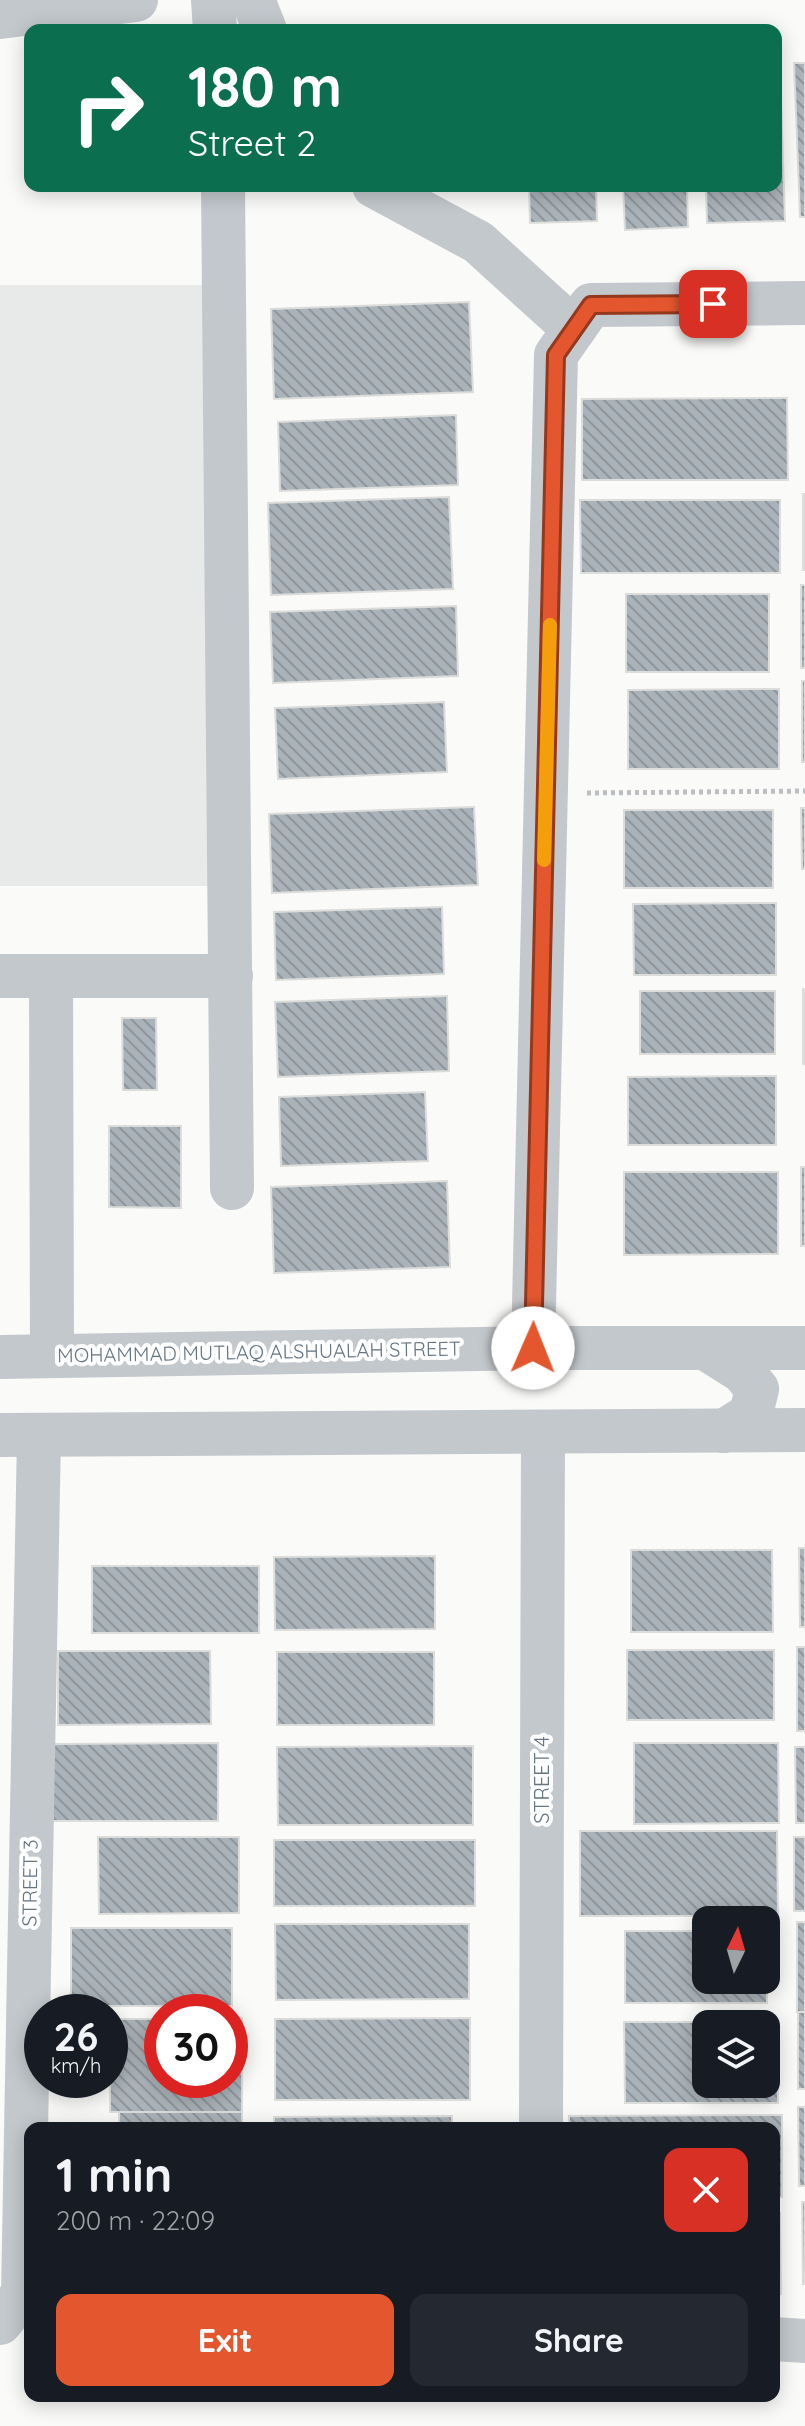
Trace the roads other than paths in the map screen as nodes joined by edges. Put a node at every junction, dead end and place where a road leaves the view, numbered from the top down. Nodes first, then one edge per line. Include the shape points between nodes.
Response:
1 (136, 0) edge
2 (213, 0) edge
3 (253, 0) edge
4 (0, 17) edge
5 (215, 24) edge
6 (263, 24) edge
7 (223, 192) edge
8 (385, 192) edge
9 (805, 303) edge
10 (574, 329) junction
11 (0, 976) edge
12 (51, 976) junction
13 (231, 976) junction
14 (232, 1188) dead end
15 (533, 1348) junction
16 (705, 1348) junction
17 (805, 1348) edge
18 (52, 1356) junction
19 (0, 1357) edge
20 (805, 1430) edge
21 (724, 1431) junction
22 (543, 1432) junction
23 (19, 1435) edge
24 (541, 2122) edge
25 (0, 2323) edge
26 (780, 2339) edge
27 (805, 2341) edge

1 - 4 street
2 - 5 street
3 - 6 street
7 - 13 street
8 - 10 street via 478,242
9 - 10 street via 591,305
10 - 15 street via 556,355
11 - 12 street
12 - 13 street
12 - 18 street
13 - 14 street
15 - 16 street, MOHAMMAD MUTLAQ ALSHUALAH STREET
15 - 18 street, MOHAMMAD MUTLAQ ALSHUALAH STREET
16 - 17 street, MOHAMMAD MUTLAQ ALSHUALAH STREET
16 - 21 street via 743,1372 757,1389 751,1414
18 - 19 street, MOHAMMAD MUTLAQ ALSHUALAH STREET
20 - 21 street
21 - 22 street
22 - 23 street
22 - 24 street, STREET 4
23 - 25 street, STREET 3 via 23,2294
26 - 27 street

